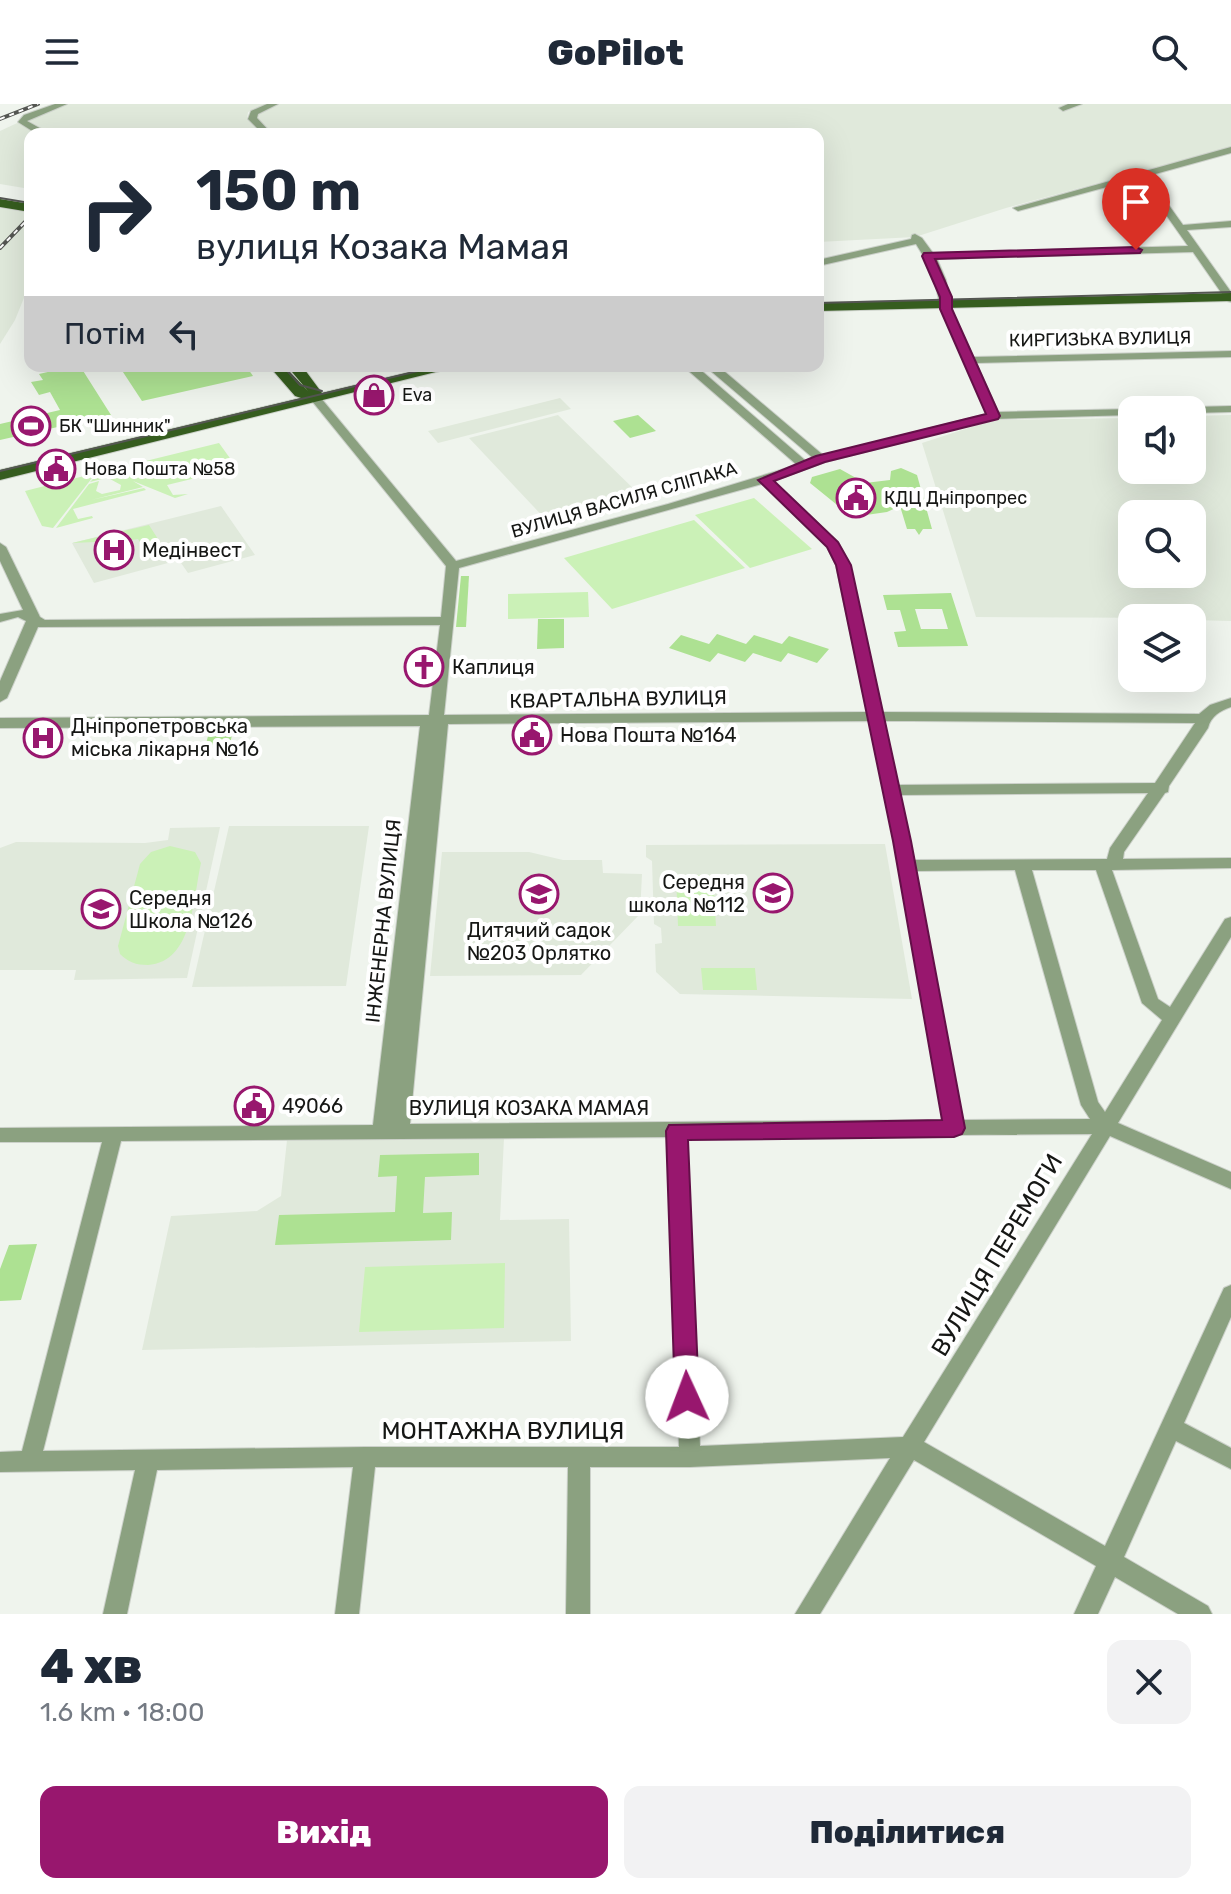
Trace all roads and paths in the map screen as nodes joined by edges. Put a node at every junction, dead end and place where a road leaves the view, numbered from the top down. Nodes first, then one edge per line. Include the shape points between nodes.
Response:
1 (63, 104) edge
2 (274, 104) edge
3 (1078, 104) edge
4 (1063, 108) dead end
5 (33, 128) edge
6 (262, 128) edge
7 (1231, 150) edge
8 (1142, 174) junction
9 (0, 196) edge
10 (0, 203) edge
11 (24, 203) edge
12 (24, 205) edge
13 (1018, 208) dead end
14 (1231, 224) edge
15 (1181, 228) junction
16 (1195, 249) junction
17 (928, 256) junction
18 (824, 262) edge
19 (1229, 294) edge
20 (824, 300) edge
21 (946, 300) junction
22 (824, 307) edge
23 (1231, 354) edge
24 (970, 360) junction
25 (283, 372) edge
26 (297, 372) edge
27 (393, 372) edge
28 (422, 372) edge
29 (696, 372) edge
30 (718, 372) edge
31 (310, 394) junction
32 (1231, 409) edge
33 (1206, 410) edge
34 (1118, 412) edge
35 (994, 416) junction
36 (173, 429) junction
37 (821, 459) junction
38 (0, 465) edge
39 (804, 465) junction
40 (0, 475) edge
41 (765, 480) junction
42 (0, 547) edge
43 (453, 566) junction
44 (0, 618) edge
45 (34, 619) junction
46 (447, 621) junction
47 (0, 698) edge
48 (1231, 702) edge
49 (875, 717) junction
50 (1203, 719) junction
51 (433, 720) junction
52 (0, 723) edge
53 (1163, 788) junction
54 (891, 790) junction
55 (1108, 863) junction
56 (1231, 863) edge
57 (1022, 865) junction
58 (907, 866) junction
59 (1231, 923) edge
60 (1174, 1019) junction
61 (1106, 1126) junction
62 (954, 1128) junction
63 (391, 1129) junction
64 (677, 1131) junction
65 (114, 1133) junction
66 (0, 1135) edge
67 (1231, 1181) edge
68 (1228, 1307) edge
69 (1171, 1427) junction
70 (912, 1447) junction
71 (365, 1457) junction
72 (690, 1457) junction
73 (579, 1459) junction
74 (1231, 1459) edge
75 (30, 1461) junction
76 (148, 1461) junction
77 (0, 1462) edge
78 (1110, 1562) junction
79 (115, 1614) edge
80 (347, 1614) edge
81 (578, 1614) edge
82 (807, 1614) edge
83 (1086, 1614) edge
84 (1200, 1614) edge

1 - 5 street via 22,122
2 - 6 street via 254,113 252,119
3 - 4 street
7 - 8 street via 1222,157
8 - 13 street
8 - 15 street
9 - 11 main road
10 - 12 main road
14 - 15 street
15 - 16 street
16 - 17 street
16 - 19 street
17 - 18 street via 917,239
17 - 21 street
19 - 21 main road
20 - 21 main road
21 - 22 main road
21 - 24 street
23 - 24 street, КИРГИЗЬКА ВУЛИЦЯ
24 - 35 street
25 - 31 main road
26 - 31 main road
27 - 31 main road
28 - 31 main road
29 - 39 street
30 - 37 street
31 - 36 main road
31 - 43 street
32 - 33 street
34 - 35 street, ВУЛИЦЯ ВАСИЛЯ СЛІПАКА
35 - 37 street, ВУЛИЦЯ ВАСИЛЯ СЛІПАКА
36 - 38 main road
36 - 40 main road
37 - 39 street, ВУЛИЦЯ ВАСИЛЯ СЛІПАКА
39 - 41 street, ВУЛИЦЯ ВАСИЛЯ СЛІПАКА
41 - 43 street, ВУЛИЦЯ ВАСИЛЯ СЛІПАКА
41 - 49 street via 838,553
42 - 45 street
43 - 46 street, ІНЖЕНЕРНА ВУЛИЦЯ
44 - 45 street via 20,613
45 - 46 street via 43,624
45 - 47 street
46 - 51 street, ІНЖЕНЕРНА ВУЛИЦЯ
48 - 50 street
49 - 50 street, КВАРТАЛЬНА ВУЛИЦЯ
49 - 51 street, КВАРТАЛЬНА ВУЛИЦЯ
49 - 54 street
50 - 53 street
51 - 52 street, КВАРТАЛЬНА ВУЛИЦЯ
51 - 63 street, ІНЖЕНЕРНА ВУЛИЦЯ
53 - 54 street
53 - 55 street
54 - 58 street
55 - 56 street
55 - 57 street
55 - 60 street via 1151,1003
57 - 58 street
57 - 61 street via 1090,1105
58 - 62 street
59 - 60 street, ВУЛИЦЯ ПЕРЕМОГИ
60 - 61 street, ВУЛИЦЯ ПЕРЕМОГИ
61 - 62 street, ВУЛИЦЯ КОЗАКА МАМАЯ
61 - 67 street
61 - 70 street, ВУЛИЦЯ ПЕРЕМОГИ
62 - 64 street, ВУЛИЦЯ КОЗАКА МАМАЯ
63 - 64 street, ВУЛИЦЯ КОЗАКА МАМАЯ
63 - 65 street, ВУЛИЦЯ КОЗАКА МАМАЯ
64 - 72 street
65 - 66 street, ВУЛИЦЯ КОЗАКА МАМАЯ
65 - 75 street
68 - 69 street
69 - 74 street
69 - 78 street
70 - 72 street, МОНТАЖНА ВУЛИЦЯ
70 - 78 street
70 - 82 street, ВУЛИЦЯ ПЕРЕМОГИ
71 - 73 street, МОНТАЖНА ВУЛИЦЯ
71 - 76 street, МОНТАЖНА ВУЛИЦЯ
71 - 80 street
72 - 73 street, МОНТАЖНА ВУЛИЦЯ
73 - 81 street
75 - 76 street, МОНТАЖНА ВУЛИЦЯ
75 - 77 street, МОНТАЖНА ВУЛИЦЯ
76 - 79 street
78 - 83 street
78 - 84 street

